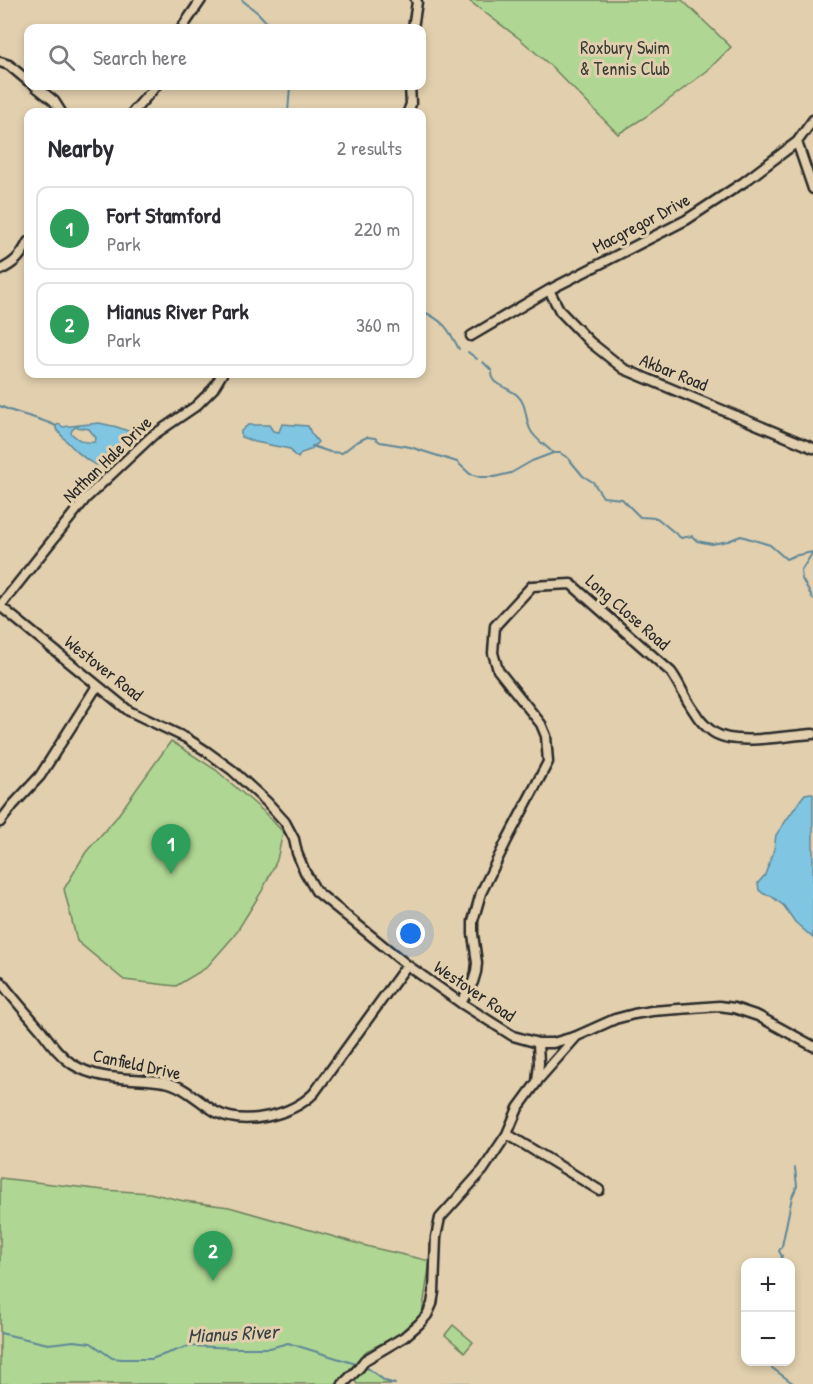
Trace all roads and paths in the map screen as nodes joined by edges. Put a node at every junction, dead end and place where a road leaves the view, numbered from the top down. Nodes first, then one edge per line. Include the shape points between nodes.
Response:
1 (201, 0) edge
2 (416, 0) edge
3 (185, 24) edge
4 (414, 24) edge
5 (0, 62) edge
6 (24, 78) edge
7 (40, 90) edge
8 (152, 90) edge
9 (410, 90) edge
10 (58, 108) edge
11 (137, 108) edge
12 (410, 108) edge
13 (813, 120) edge
14 (797, 142) junction
15 (813, 189) edge
16 (24, 251) edge
17 (0, 270) edge
18 (549, 290) junction
19 (471, 336) dead end
20 (220, 378) edge
21 (813, 448) edge
22 (0, 606) edge
23 (97, 686) junction
24 (813, 734) edge
25 (0, 822) edge
26 (407, 964) junction
27 (0, 981) edge
28 (461, 1003) junction
29 (577, 1036) junction
30 (538, 1043) junction
31 (813, 1046) edge
32 (537, 1082) junction
33 (507, 1134) junction
34 (599, 1190) dead end
35 (343, 1384) edge

1 - 3 street
2 - 4 street
5 - 6 street
7 - 10 street
8 - 11 street
9 - 12 street
13 - 14 street, Macgregor Drive
14 - 15 street
14 - 18 street, Macgregor Drive via 686,220
16 - 17 street
18 - 19 street, Macgregor Drive
18 - 21 street, Akbar Road via 560,312 624,369
20 - 22 street, Nathan Hale Drive via 196,406 138,447 86,498
22 - 23 street, Westover Road
23 - 25 street via 40,776
23 - 26 street, Westover Road via 129,711 206,751 261,796 285,822 316,891
24 - 28 street, Long Close Road via 742,739 713,732 695,713 671,672 571,584 532,586 495,626 492,652 498,670 541,724 548,762 481,893 473,921 476,972
26 - 27 street, Canfield Drive via 314,1093 295,1107 266,1118 219,1113 179,1086 85,1071 57,1050
26 - 28 street, Westover Road
28 - 30 street, Westover Road via 513,1036
29 - 30 street, Westover Road
29 - 31 street, Westover Road via 634,1014 719,1006 758,1016
29 - 32 street
30 - 32 street
32 - 33 street via 518,1108
33 - 34 street
33 - 35 street via 483,1170 440,1218 434,1292 427,1315 404,1337 364,1360

